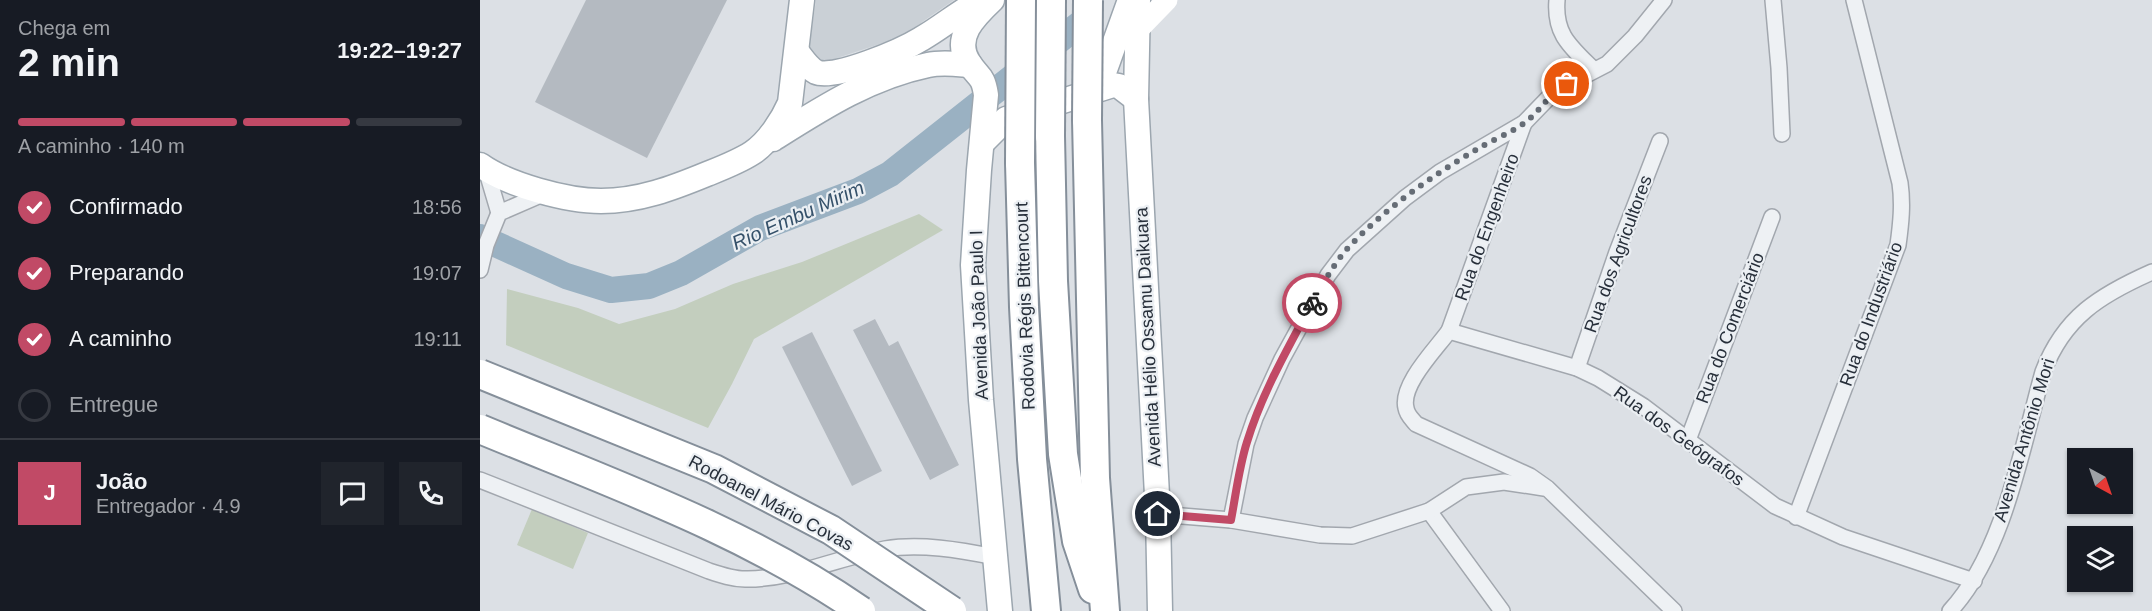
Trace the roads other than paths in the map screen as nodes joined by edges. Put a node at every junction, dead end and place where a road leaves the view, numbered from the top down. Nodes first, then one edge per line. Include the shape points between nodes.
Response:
1 (802, 0) edge
2 (983, 0) edge
3 (992, 0) edge
4 (1021, 0) edge
5 (1051, 0) edge
6 (1088, 0) edge
7 (1130, 0) edge
8 (1138, 0) edge
9 (1167, 0) edge
10 (1557, 0) edge
11 (1664, 0) edge
12 (1773, 0) edge
13 (1854, 0) edge
14 (1136, 32) junction
15 (796, 52) junction
16 (1594, 70) junction
17 (986, 97) junction
18 (1093, 97) junction
19 (1136, 99) junction
20 (1524, 123) junction
21 (1782, 134) dead end
22 (1660, 141) dead end
23 (754, 152) junction
24 (483, 167) edge
25 (546, 193) junction
26 (1772, 216) dead end
27 (497, 217) junction
28 (480, 270) edge
29 (2152, 272) edge
30 (1449, 331) junction
31 (1577, 368) junction
32 (480, 374) edge
33 (480, 429) edge
34 (1688, 440) junction
35 (480, 480) edge
36 (1547, 488) junction
37 (1429, 511) junction
38 (1158, 514) junction
39 (1796, 517) junction
40 (1231, 520) junction
41 (995, 557) junction
42 (1974, 581) junction
43 (861, 611) edge
44 (952, 611) edge
45 (1000, 611) edge
46 (1046, 611) edge
47 (1100, 611) edge
48 (1105, 611) edge
49 (1160, 611) edge
50 (1502, 611) edge
51 (1674, 611) edge
52 (1950, 611) edge

1 - 15 main road
2 - 15 main road via 910,46 839,72 817,72
3 - 17 main road, Avenida João Paulo I via 967,27 963,44
4 - 46 highway, Rodovia Régis Bittencourt, bridge via 1024,307
5 - 47 highway, bridge via 1053,281 1062,454 1077,541
6 - 18 highway, bridge
7 - 18 main road
8 - 14 main road, Avenida Hélio Ossamu Daikuara
9 - 14 main road
10 - 16 street via 1558,28
11 - 16 street via 1617,54
12 - 21 street
13 - 39 street, Rua do Industriário via 1900,183 1901,221 1898,244
14 - 18 main road
14 - 19 main road, Avenida Hélio Ossamu Daikuara
15 - 23 main road via 790,103 784,118
16 - 20 street via 1554,91
17 - 18 main road
17 - 23 main road via 945,63 928,65 852,91
17 - 41 main road, Avenida João Paulo I via 973,265
18 - 19 main road via 1116,85
18 - 48 highway via 1095,478
19 - 38 main road, Avenida Hélio Ossamu Daikuara
20 - 30 street, Rua do Engenheiro
20 - 40 street via 1404,198 1347,250 1328,275 1282,358 1255,418
22 - 31 street, Rua dos Agricultores
23 - 25 main road via 666,191 627,200 599,201
24 - 25 main road
24 - 27 street
25 - 27 street
26 - 34 street, Rua do Comerciário
27 - 28 street
29 - 42 street, Avenida Antônio Mori via 2108,294 2080,314 2051,350 1996,536
30 - 31 street, Rua dos Geógrafos
30 - 36 street via 1407,388 1405,404 1410,417 1424,428 1530,476
31 - 34 street, Rua dos Geógrafos via 1643,406
32 - 44 highway, Rodoanel Mário Covas, bridge via 714,469 831,530
33 - 43 highway, bridge via 700,520 776,557
34 - 39 street, Rua dos Geógrafos via 1753,491
35 - 41 street via 709,571 744,579 770,577 886,549 912,547
36 - 37 street via 1485,483 1466,487
36 - 51 street
37 - 40 street via 1352,536 1320,535
37 - 50 street
38 - 40 street
38 - 49 main road, Avenida Hélio Ossamu Daikuara
39 - 42 street, Rua dos Geógrafos
41 - 45 main road, Avenida João Paulo I
42 - 52 street, Avenida Antônio Mori

